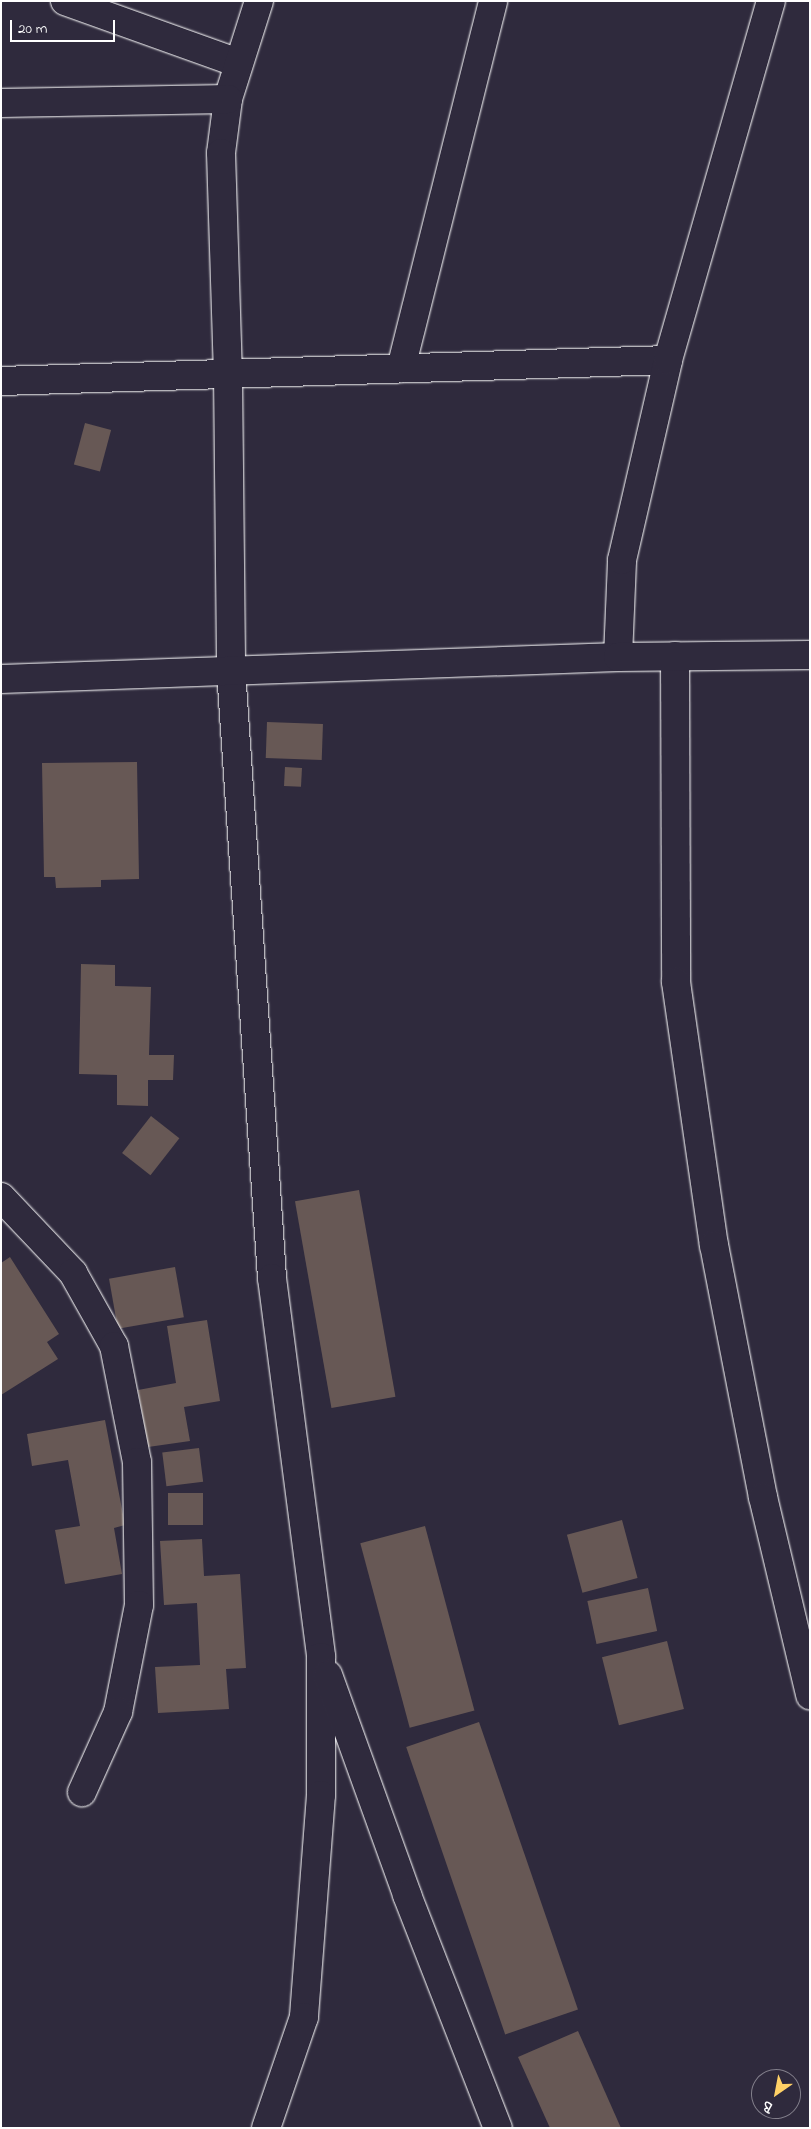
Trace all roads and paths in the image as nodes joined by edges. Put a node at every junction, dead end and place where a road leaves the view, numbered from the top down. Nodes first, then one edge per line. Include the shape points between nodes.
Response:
1 (65, 1) edge
2 (259, 1) edge
3 (493, 1) edge
4 (771, 1) edge
5 (238, 63) junction
6 (228, 98) junction
7 (1, 103) edge
8 (668, 360) junction
9 (401, 368) junction
10 (228, 374) junction
11 (1, 381) edge
12 (810, 654) edge
13 (675, 656) junction
14 (618, 657) junction
15 (231, 670) junction
16 (1, 679) edge
17 (1, 1197) edge
18 (321, 1657) junction
19 (810, 1695) edge
20 (82, 1792) dead end
21 (266, 2128) edge
22 (498, 2128) edge

1 - 5 street
2 - 5 street
3 - 9 street
4 - 8 street
5 - 6 street
6 - 7 street
6 - 10 street via 221,153
8 - 9 street
8 - 14 street via 622,560
9 - 10 street
10 - 11 street
10 - 15 street
12 - 13 street
13 - 14 street
13 - 19 street via 676,982 714,1245 763,1498
14 - 15 street
15 - 16 street
15 - 18 street via 272,1278
17 - 20 street via 73,1274 114,1346 137,1462 139,1605 118,1712
18 - 21 street via 321,1795 304,2017
18 - 22 street via 407,1895

